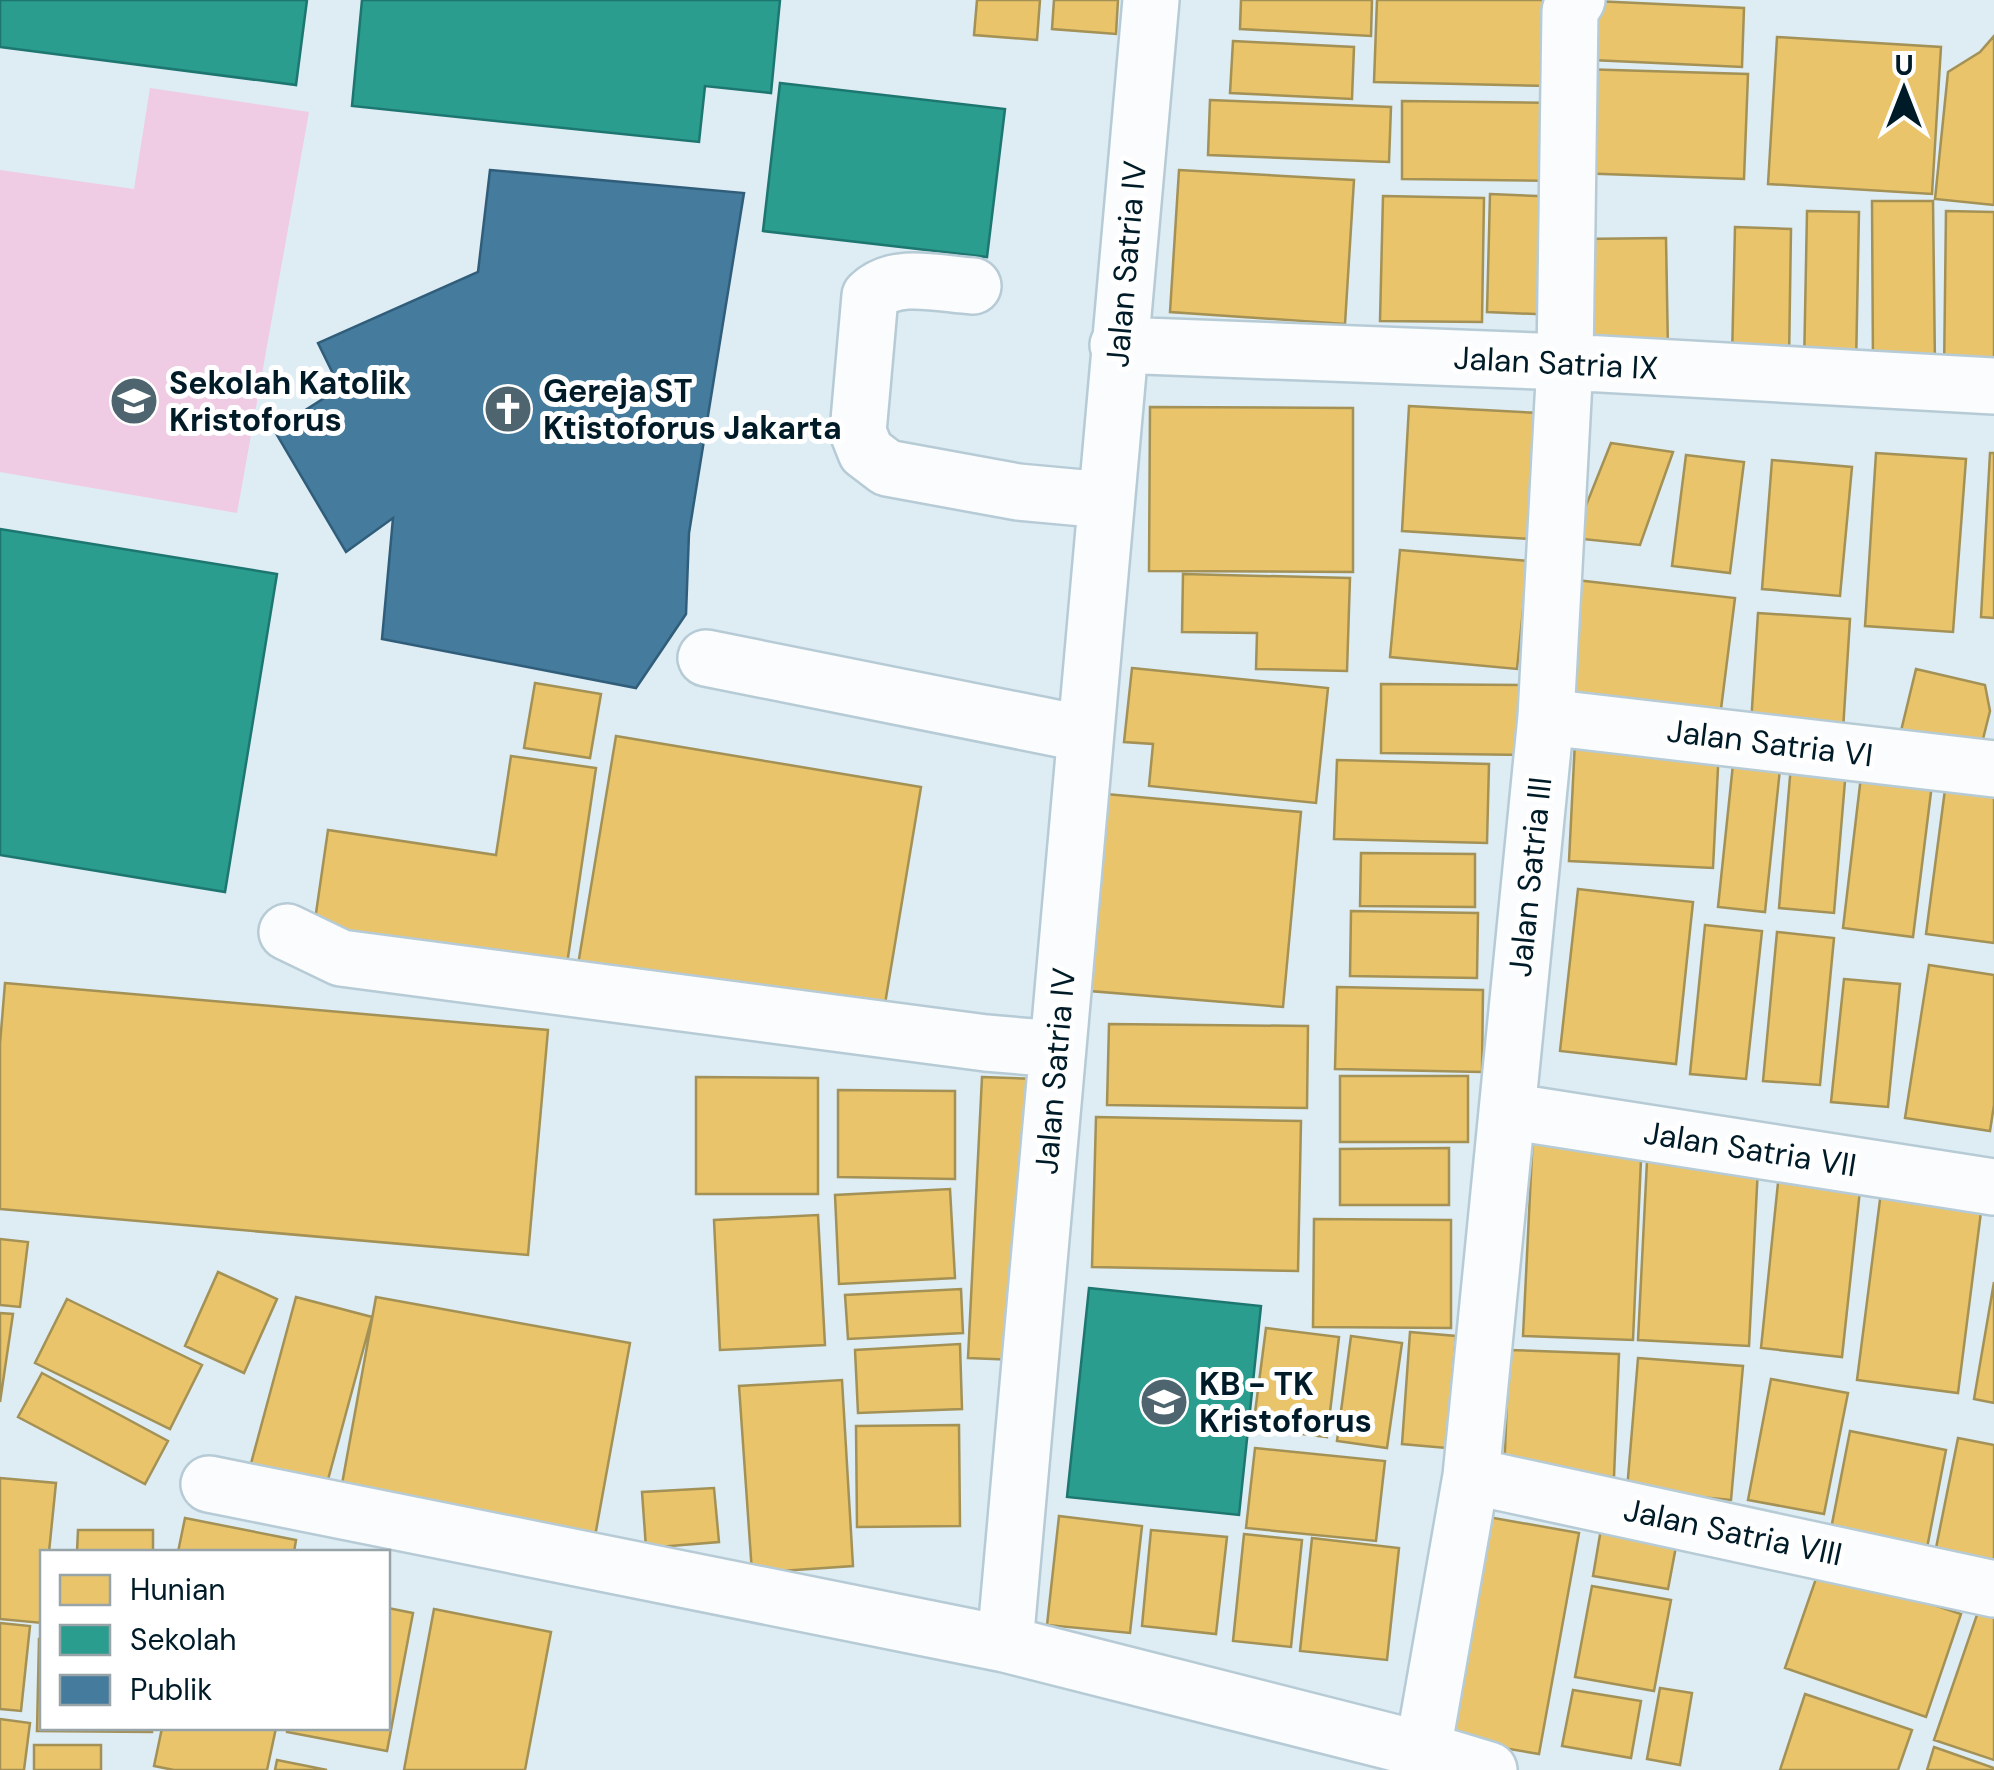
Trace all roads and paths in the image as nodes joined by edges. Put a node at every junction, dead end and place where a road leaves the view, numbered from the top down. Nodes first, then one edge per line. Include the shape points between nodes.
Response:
1 (1151, 0) edge
2 (1577, 0) edge
3 (973, 286) dead end
4 (1118, 346) junction
5 (1564, 362) junction
6 (1994, 386) edge
7 (1105, 500) junction
8 (706, 658) dead end
9 (1546, 717) junction
10 (1085, 734) junction
11 (1994, 769) edge
12 (286, 932) dead end
13 (1057, 1049) junction
14 (1507, 1111) junction
15 (1994, 1187) edge
16 (1471, 1476) junction
17 (208, 1484) dead end
18 (1994, 1590) edge
19 (1005, 1644) junction
20 (1423, 1750) junction
21 (1489, 1770) edge

1 - 4 street, Jalan Satria IV
2 - 5 street, Jalan Satria III via 1570,12
3 - 7 street via 894,280 870,296 858,432 866,452 886,468
4 - 5 street, Jalan Satria IX
4 - 7 street, Jalan Satria IV
5 - 6 street, Jalan Satria IX
5 - 9 street, Jalan Satria III
7 - 10 street, Jalan Satria IV
8 - 10 street
9 - 11 street, Jalan Satria VI
9 - 14 street, Jalan Satria III
10 - 13 street, Jalan Satria IV
12 - 13 street via 341,958
13 - 19 street, Jalan Satria IV
14 - 15 street, Jalan Satria VII
14 - 16 street, Jalan Satria III
16 - 18 street, Jalan Satria VIII
16 - 20 street, Jalan Satria III
17 - 19 street
19 - 20 street
20 - 21 street

